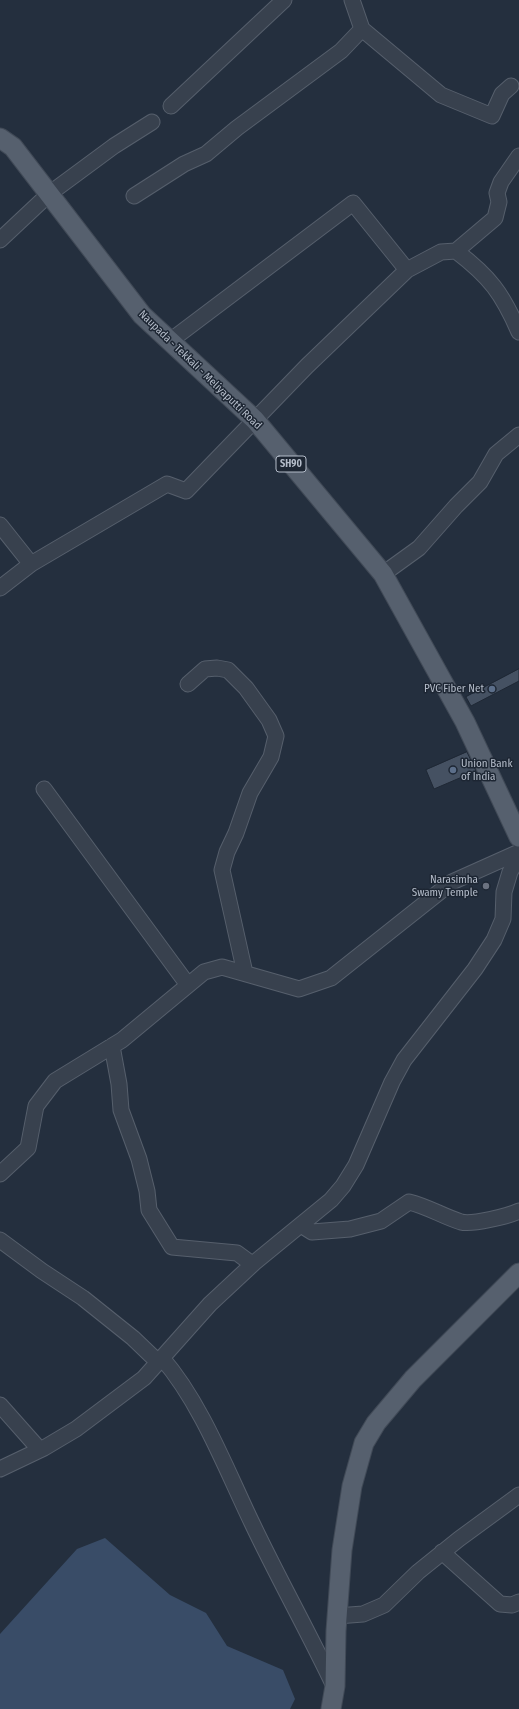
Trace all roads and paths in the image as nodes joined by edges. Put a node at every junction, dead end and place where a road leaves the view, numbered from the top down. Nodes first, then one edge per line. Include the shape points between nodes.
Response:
1 (284, 0) edge
2 (352, 0) edge
3 (362, 29) junction
4 (511, 86) dead end
5 (171, 106) dead end
6 (152, 122) dead end
7 (0, 138) edge
8 (519, 156) edge
9 (49, 194) junction
10 (134, 196) dead end
11 (0, 240) edge
12 (456, 251) junction
13 (407, 270) junction
14 (519, 332) edge
15 (170, 341) junction
16 (255, 420) junction
17 (519, 435) edge
18 (0, 525) edge
19 (31, 564) junction
20 (383, 574) junction
21 (0, 588) edge
22 (188, 684) dead end
23 (44, 789) dead end
24 (519, 837) edge
25 (519, 852) edge
26 (519, 857) edge
27 (245, 974) junction
28 (188, 985) junction
29 (112, 1046) junction
30 (0, 1174) edge
31 (519, 1212) edge
32 (301, 1225) junction
33 (0, 1240) edge
34 (252, 1264) junction
35 (519, 1273) edge
36 (160, 1360) junction
37 (0, 1406) edge
38 (40, 1450) junction
39 (0, 1469) edge
40 (519, 1495) edge
41 (442, 1552) junction
42 (519, 1602) edge
43 (337, 1616) junction
44 (335, 1686) junction
45 (331, 1709) edge

1 - 5 street
2 - 3 street
3 - 4 street via 442,95 492,116 502,94
3 - 10 street via 341,51 236,128 206,154 184,164
6 - 9 street via 114,146
7 - 9 main road, Naupada - Tekkali - Meliyaputti Road / SH90 via 13,147
8 - 12 street via 501,182 497,193 499,202 495,218
9 - 11 street
9 - 15 main road, Naupada - Tekkali - Meliyaputti Road / SH90 via 142,315
12 - 13 street via 441,252
12 - 14 street via 490,280 507,304
13 - 15 street via 353,203
13 - 16 street
15 - 16 main road, Naupada - Tekkali - Meliyaputti Road / SH90
16 - 19 street via 186,491 167,484
16 - 20 main road, Naupada - Tekkali - Meliyaputti Road / SH90
17 - 20 street via 496,454 480,482 419,548
18 - 19 street
19 - 21 street
20 - 24 main road, Naupada - Tekkali - Meliyaputti Road / SH90 via 465,722
22 - 27 street via 205,669 228,670 246,688 269,720 276,736 271,757 250,793 222,870
23 - 28 street
25 - 27 street via 452,882 331,978 299,989
26 - 32 street via 510,872 504,892 503,919 494,940 475,969 404,1060 356,1165 343,1186 331,1200
27 - 28 street via 222,967 204,972
28 - 29 street
29 - 30 street via 55,1081 36,1106 28,1148
29 - 34 street via 122,1110 139,1159 149,1210 172,1247 237,1252
31 - 32 street via 463,1223 424,1205 409,1202 381,1221 350,1229 312,1232
32 - 34 street
33 - 36 street via 83,1298
34 - 36 street via 210,1304
35 - 43 main road via 412,1379 364,1443 352,1486 342,1550
36 - 38 street via 144,1378 121,1397 76,1429
36 - 44 street via 185,1390 210,1436 268,1558
37 - 38 street
38 - 39 street
40 - 41 street
41 - 42 street via 500,1604 512,1605
41 - 43 street via 384,1605 363,1614
43 - 44 main road
44 - 45 main road

